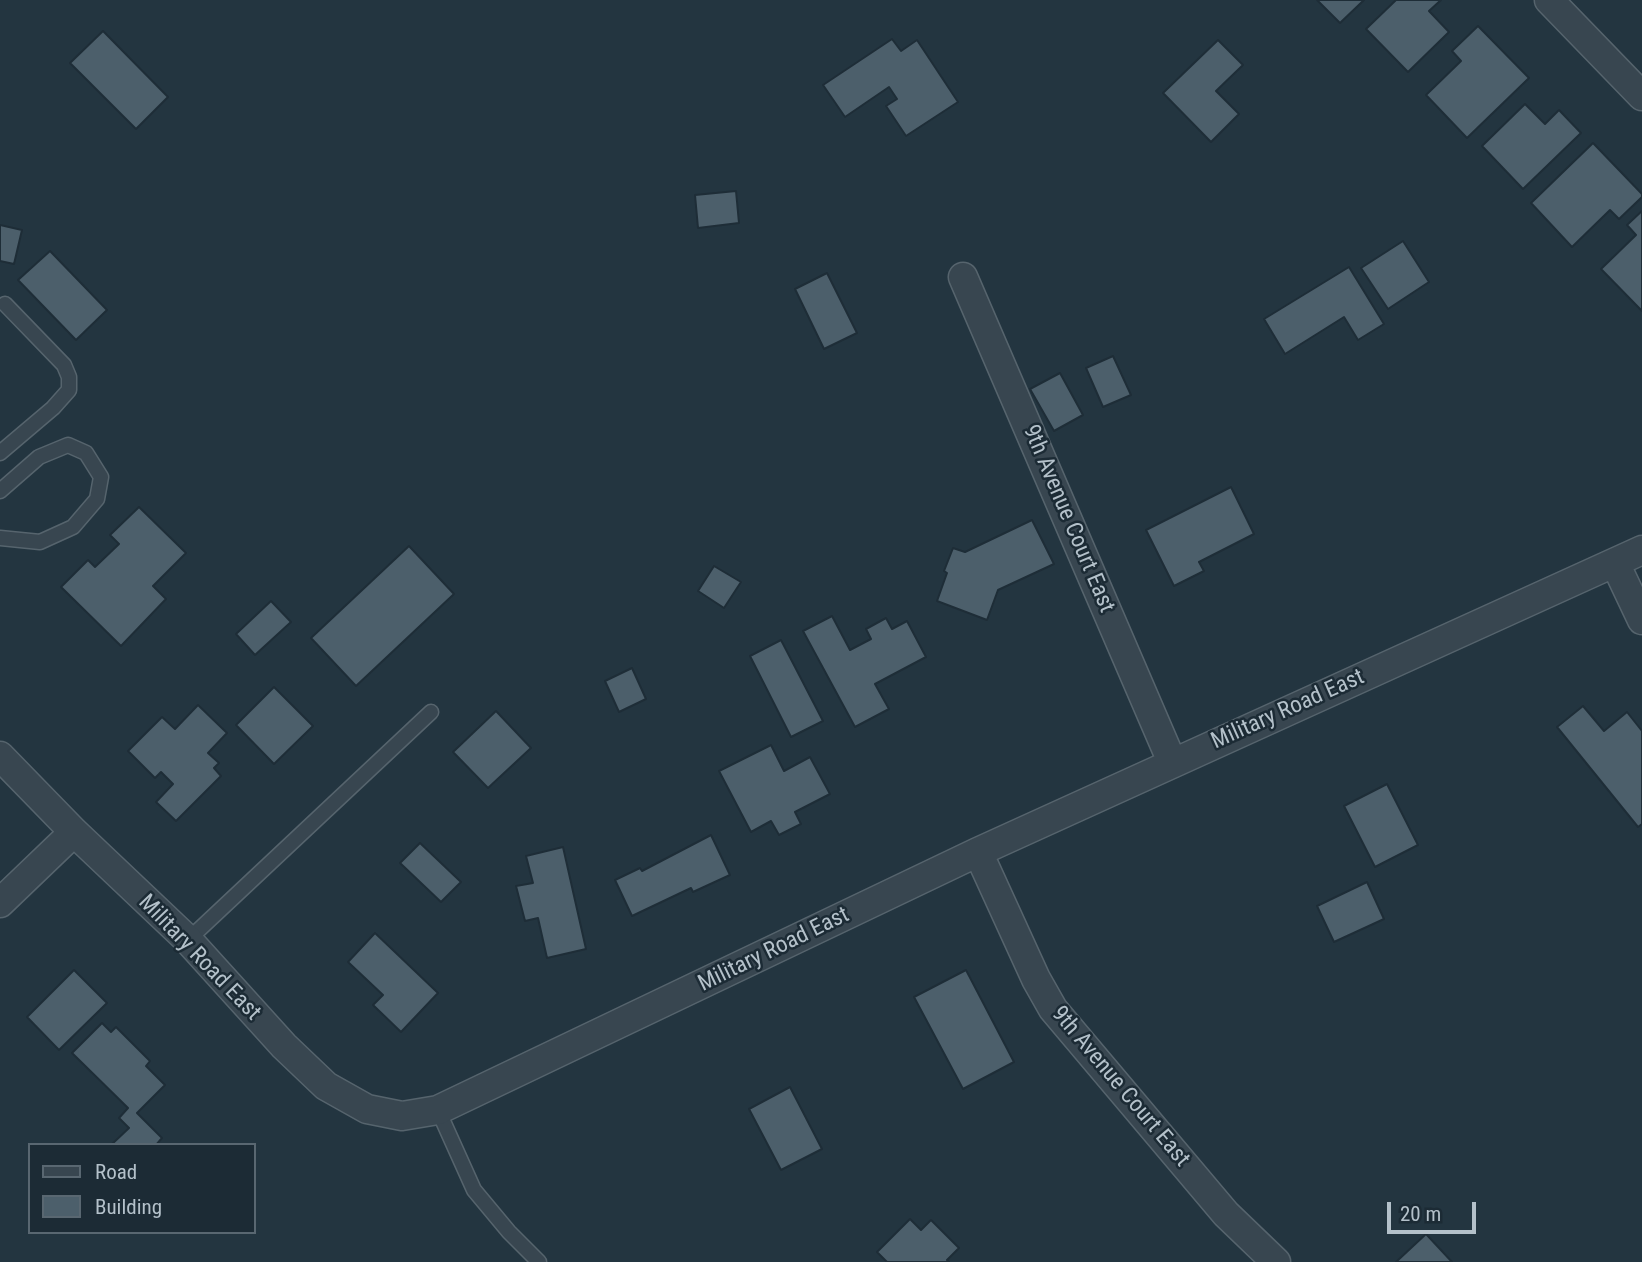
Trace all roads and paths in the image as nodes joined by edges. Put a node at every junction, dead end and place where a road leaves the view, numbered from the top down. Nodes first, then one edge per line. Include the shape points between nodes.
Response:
1 (1549, 0) edge
2 (1642, 96) edge
3 (963, 277) dead end
4 (5, 304) dead end
5 (0, 453) edge
6 (0, 491) edge
7 (0, 538) edge
8 (1642, 550) edge
9 (1615, 563) junction
10 (1642, 620) edge
11 (431, 712) dead end
12 (0, 756) edge
13 (1172, 762) junction
14 (74, 832) junction
15 (978, 852) junction
16 (0, 903) edge
17 (188, 940) junction
18 (438, 1110) junction
19 (539, 1262) edge
20 (1276, 1262) edge

1 - 2 street
3 - 13 street, 9th Avenue Court East
4 - 5 lane via 64,365 69,390
6 - 7 lane via 39,457 68,445 86,453 101,477 97,499 73,527 40,542
8 - 9 street, Military Road East
9 - 10 street
9 - 13 street, Military Road East
11 - 17 lane
12 - 14 street, Military Road East
13 - 15 street, Military Road East
14 - 16 street
14 - 17 street, Military Road East
15 - 18 street, Military Road East
15 - 20 street, 9th Avenue Court East via 1053,1009 1226,1214
17 - 18 street, Military Road East via 326,1086 385,1115
18 - 19 lane via 474,1190

